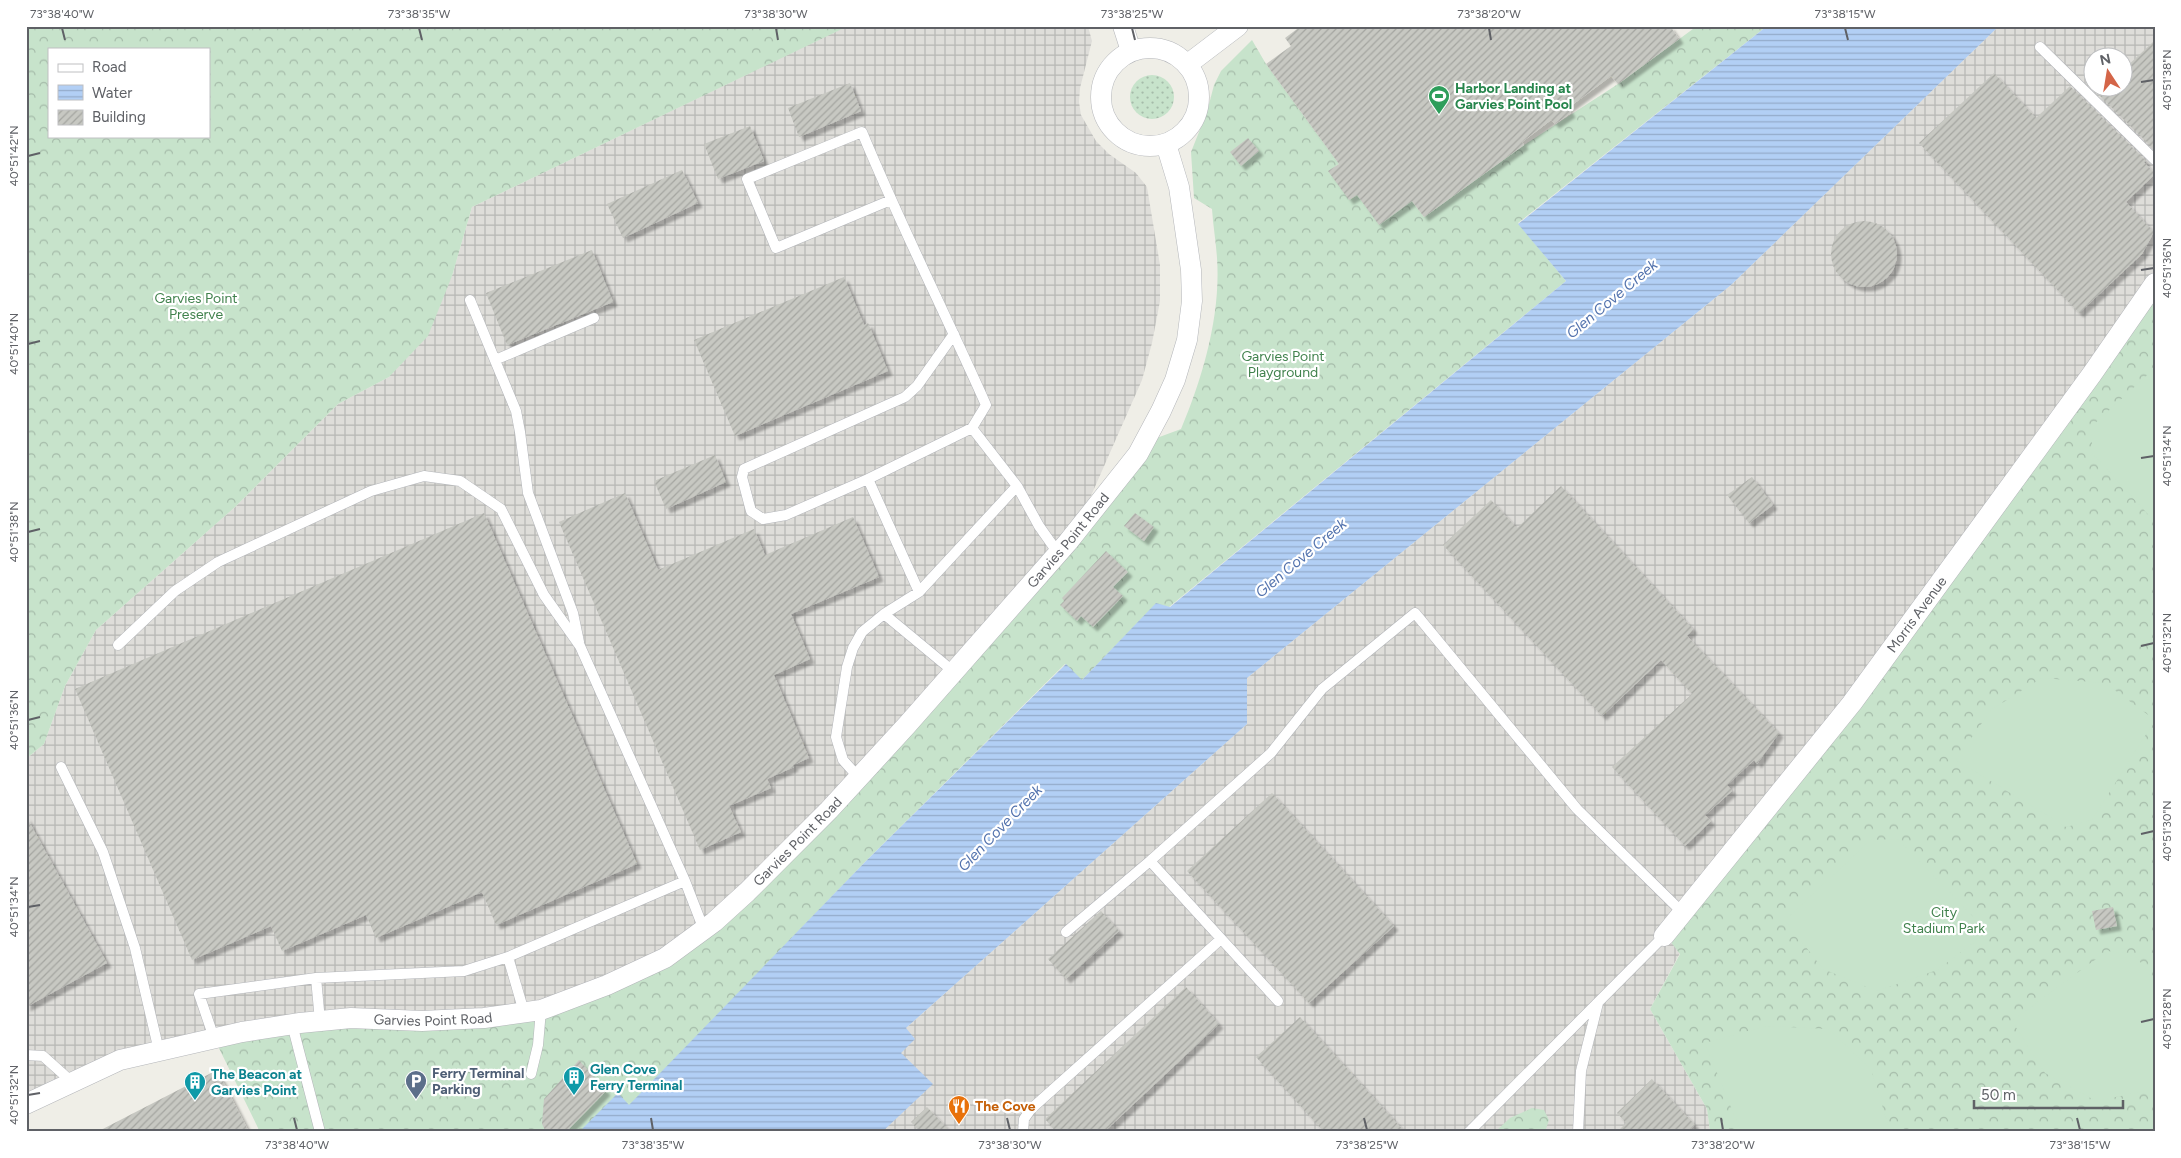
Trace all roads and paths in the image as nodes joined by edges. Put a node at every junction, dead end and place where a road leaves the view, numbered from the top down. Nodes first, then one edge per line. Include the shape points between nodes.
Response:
1 (1123, 26) edge
2 (1238, 26) edge
3 (2040, 47) dead end
4 (1131, 50) junction
5 (1188, 64) junction
6 (1166, 144) junction
7 (2155, 160) edge
8 (890, 200) junction
9 (2155, 283) edge
10 (470, 300) dead end
11 (594, 318) dead end
12 (954, 334) junction
13 (495, 360) junction
14 (972, 428) junction
15 (868, 479) junction
16 (1016, 486) junction
17 (1058, 553) junction
18 (919, 592) junction
19 (884, 614) junction
20 (118, 644) dead end
21 (580, 646) junction
22 (954, 672) junction
23 (61, 767) dead end
24 (859, 778) junction
25 (1150, 861) junction
26 (685, 881) junction
27 (1682, 912) junction
28 (704, 930) junction
29 (1066, 932) dead end
30 (1664, 936) joint
31 (1221, 939) junction
32 (508, 957) junction
33 (316, 978) junction
34 (1278, 1001) dead end
35 (1598, 1002) junction
36 (532, 1011) junction
37 (320, 1021) junction
38 (292, 1024) junction
39 (214, 1038) junction
40 (159, 1051) junction
41 (26, 1055) edge
42 (532, 1074) dead end
43 (72, 1082) junction
44 (26, 1104) edge
45 (320, 1132) edge
46 (1023, 1132) edge
47 (1469, 1132) edge
48 (1578, 1132) edge

1 - 4 street
2 - 5 street
3 - 7 lane
4 - 5 street via 1160,48
4 - 6 street via 1116,60 1106,73 1100,89 1101,106 1107,122 1118,135 1132,143
5 - 6 street via 1197,80 1200,96 1197,113 1179,137
6 - 17 street, Garvies Point Road via 1179,187 1191,270 1192,301 1187,340 1175,380 1138,454
8 - 8 lane via 776,248 747,179 862,132
8 - 12 lane
9 - 27 street, Morris Avenue via 1852,703
10 - 13 lane
11 - 13 lane
12 - 14 lane via 986,405
12 - 15 lane via 905,398 744,469 742,477 751,511 763,518 786,515
13 - 21 lane via 516,411 528,493 573,613
14 - 15 lane
14 - 16 lane
15 - 18 lane
16 - 17 lane via 1038,526
16 - 18 lane
17 - 22 street, Garvies Point Road
18 - 19 lane
19 - 22 lane
19 - 24 lane via 862,632 853,648 836,737 843,760
20 - 21 lane via 175,591 218,562 371,491 424,476 460,480 501,509 544,595
21 - 26 lane
22 - 24 street, Garvies Point Road
23 - 40 lane via 103,852 135,948
24 - 28 street, Garvies Point Road via 748,892
25 - 27 lane via 1271,753 1322,689 1415,614 1577,808
25 - 29 lane
25 - 31 lane
26 - 28 lane
26 - 32 lane
27 - 30 street, Morris Avenue
28 - 36 street, Garvies Point Road via 665,958 607,985
30 - 35 lane
31 - 34 lane
31 - 46 lane via 1030,1109 1024,1119
32 - 33 lane via 464,971
32 - 36 lane
33 - 37 lane
33 - 39 lane via 199,994
35 - 47 lane
35 - 48 lane via 1581,1071
36 - 37 street, Garvies Point Road via 484,1018 422,1021 351,1018
36 - 42 lane via 538,1045
37 - 38 street, Garvies Point Road
38 - 39 street, Garvies Point Road
38 - 45 lane
39 - 40 street, Garvies Point Road
40 - 43 street, Garvies Point Road via 120,1060
41 - 43 lane via 43,1056
43 - 44 street, Garvies Point Road

